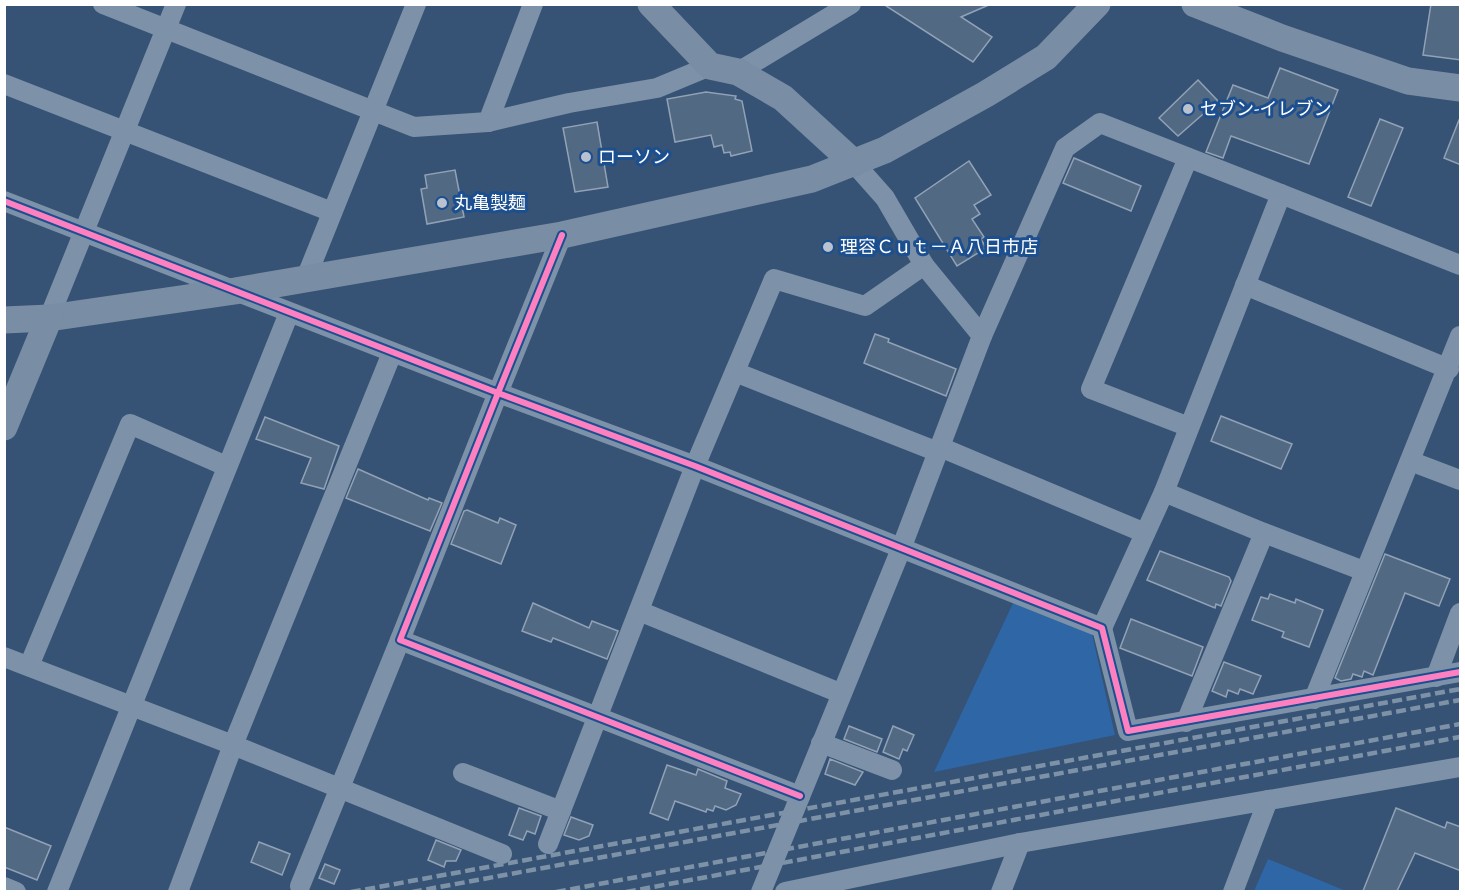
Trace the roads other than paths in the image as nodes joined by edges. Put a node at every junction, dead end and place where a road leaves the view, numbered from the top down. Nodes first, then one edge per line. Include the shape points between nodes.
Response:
1 (103, 4) edge
2 (176, 4) edge
3 (416, 4) edge
4 (533, 4) edge
5 (851, 4) edge
6 (1097, 4) edge
7 (1195, 4) edge
8 (652, 5) edge
9 (166, 29) junction
10 (710, 66) junction
11 (738, 72) junction
12 (4, 84) edge
13 (1461, 88) edge
14 (374, 112) junction
15 (488, 122) junction
16 (125, 131) junction
17 (1188, 158) junction
18 (854, 163) junction
19 (1281, 194) junction
20 (4, 201) edge
21 (332, 212) junction
22 (84, 232) junction
23 (562, 235) junction
24 (924, 266) junction
25 (1461, 266) edge
26 (306, 278) junction
27 (1245, 285) junction
28 (235, 291) junction
29 (289, 313) junction
30 (49, 318) junction
31 (4, 320) edge
32 (982, 336) junction
33 (1461, 336) edge
34 (392, 353) junction
35 (1449, 369) junction
36 (735, 372) junction
37 (498, 393) junction
38 (4, 427) edge
39 (1189, 428) junction
40 (939, 450) junction
41 (1410, 461) junction
42 (226, 466) junction
43 (695, 466) junction
44 (1461, 480) edge
45 (1164, 492) junction
46 (1145, 533) junction
47 (1264, 533) junction
48 (901, 549) junction
49 (1364, 571) junction
50 (639, 611) junction
51 (1461, 613) edge
52 (1102, 628) junction
53 (400, 640) junction
54 (4, 657) edge
55 (29, 666) junction
56 (1461, 672) edge
57 (1436, 677) junction
58 (840, 693) junction
59 (1314, 699) junction
60 (132, 704) junction
61 (597, 717) junction
62 (1186, 722) junction
63 (821, 742) junction
64 (233, 745) junction
65 (1461, 767) edge
66 (892, 770) dead end
67 (463, 773) dead end
68 (339, 788) junction
69 (800, 796) junction
70 (1268, 801) junction
71 (561, 811) junction
72 (1020, 843) junction
73 (548, 844) dead end
74 (502, 854) dead end
75 (300, 886) dead end
76 (4, 887) edge
77 (16, 891) edge
78 (57, 891) edge
79 (178, 891) edge
80 (761, 891) edge
81 (785, 891) edge
82 (1001, 891) edge
83 (1233, 891) edge

1 - 9 street
2 - 9 street
3 - 14 street
4 - 15 street
5 - 11 street
6 - 18 street via 1046,57 895,145
7 - 13 street via 1407,81
8 - 10 street
9 - 14 street
9 - 16 street
10 - 11 street
10 - 15 street via 657,88
11 - 18 street via 783,98
12 - 16 street
14 - 15 street via 414,127
14 - 21 street
16 - 21 street
16 - 22 street
17 - 19 street
17 - 32 street via 1100,123 1065,148
17 - 39 street via 1091,389
18 - 23 street via 812,179 740,197
18 - 24 street via 885,198
19 - 25 street
19 - 27 street
20 - 22 street
21 - 26 street
22 - 28 street
22 - 30 street
23 - 26 street
23 - 37 street
24 - 32 street
24 - 36 street via 865,306 774,279
26 - 28 street
27 - 35 street
27 - 39 street
28 - 29 street
28 - 30 street
29 - 34 street
29 - 42 street
30 - 31 street
30 - 38 street
32 - 40 street
33 - 35 street
34 - 37 street
34 - 64 street
35 - 41 street
36 - 40 street
36 - 43 street
37 - 43 street
37 - 53 street
39 - 45 street
40 - 46 street
40 - 48 street
41 - 44 street
41 - 49 street
42 - 55 street via 130,424
42 - 60 street
43 - 48 street
43 - 50 street
45 - 46 street
45 - 47 street
46 - 52 street
47 - 49 street
47 - 62 street
48 - 52 street
48 - 58 street
49 - 59 street
50 - 58 street
50 - 61 street
51 - 57 street
52 - 62 street via 1128,731
53 - 61 street
53 - 68 street
54 - 55 street
55 - 60 street
56 - 57 street
57 - 59 street
58 - 63 street
59 - 62 street
60 - 64 street
60 - 78 street
61 - 69 street
61 - 71 street
63 - 66 street
63 - 69 street
64 - 68 street
64 - 79 street
65 - 70 street
67 - 71 street
68 - 74 street
68 - 75 street
69 - 80 street
70 - 72 street
70 - 83 street
71 - 73 street
72 - 81 street
72 - 82 street
76 - 77 street

